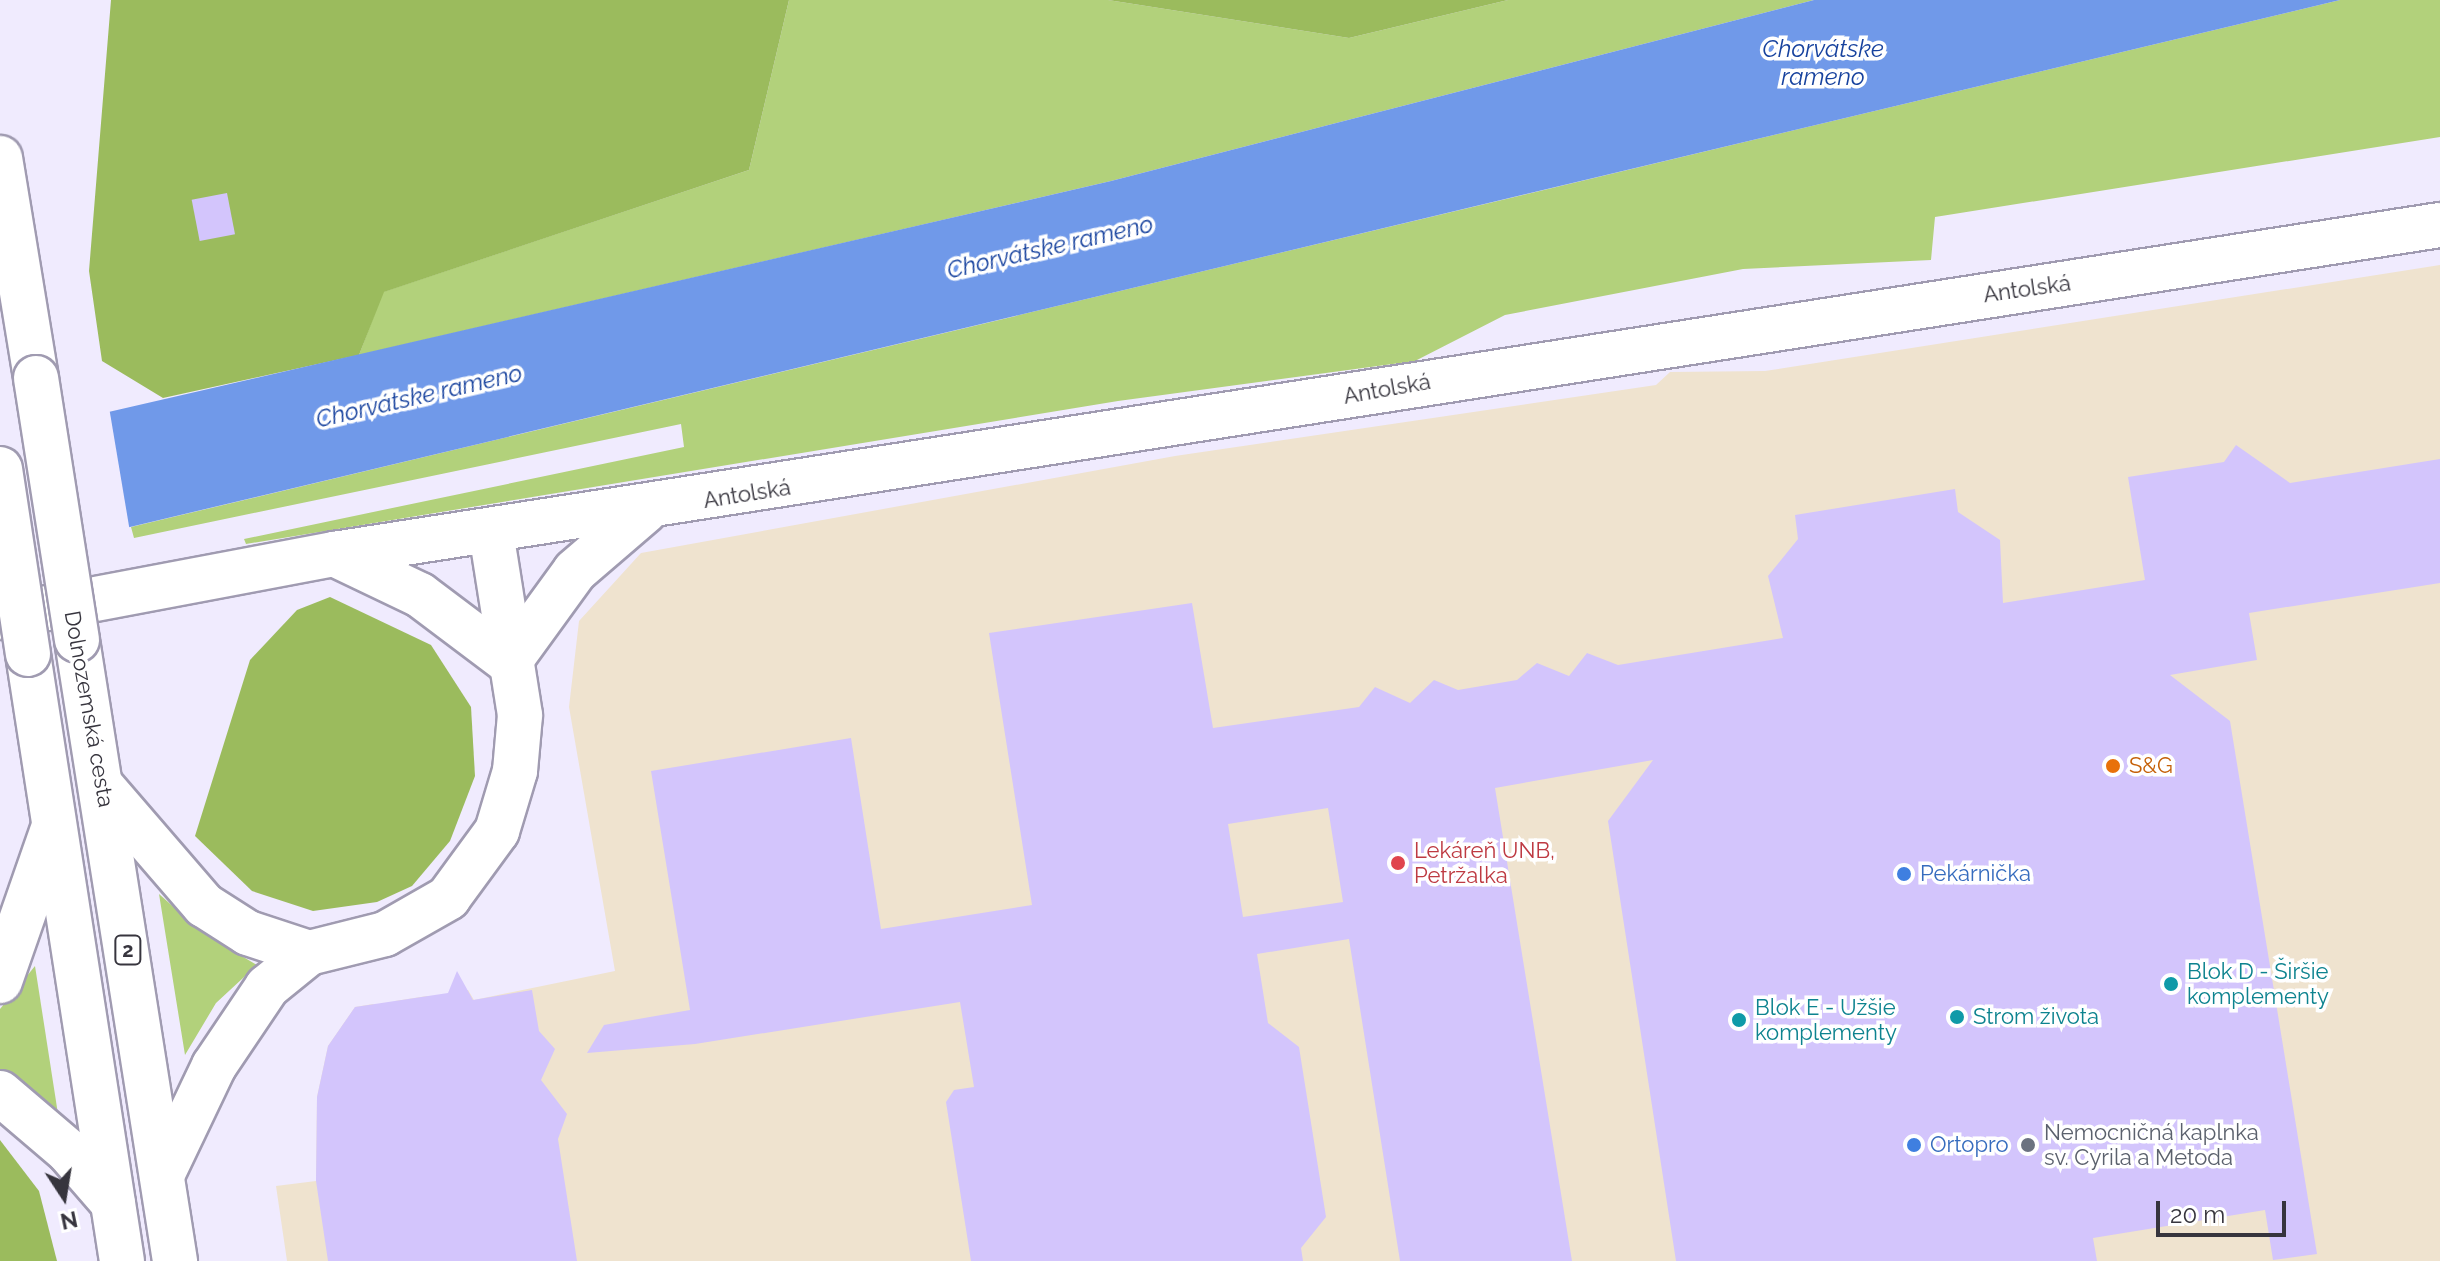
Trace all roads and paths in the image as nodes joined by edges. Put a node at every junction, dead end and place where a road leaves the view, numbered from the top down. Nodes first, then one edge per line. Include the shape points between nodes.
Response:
1 (0, 158) edge
2 (2440, 225) edge
3 (0, 469) edge
4 (646, 510) junction
5 (491, 532) junction
6 (334, 554) junction
7 (0, 617) edge
8 (509, 662) junction
9 (103, 788) junction
10 (53, 829) junction
11 (309, 953) junction
12 (0, 981) edge
13 (0, 1093) edge
14 (162, 1175) junction
15 (113, 1203) junction
16 (122, 1261) edge
17 (175, 1261) edge

1 - 9 street, Dolnozemská cesta / 2, bridge
2 - 4 street, Antolská via 1619,349
3 - 10 street, bridge
4 - 5 street, Antolská
4 - 8 street via 575,571
5 - 6 street, Antolská
5 - 8 street
6 - 7 street, Antolská
6 - 8 street via 420,595
8 - 11 street via 519,741 506,807 484,855 448,898 412,920 358,943
9 - 11 street via 204,905 248,933
9 - 14 street, Dolnozemská cesta / 2
10 - 12 street
10 - 15 street
11 - 14 street via 267,987 232,1036
13 - 15 street via 69,1152
14 - 17 street, Dolnozemská cesta / 2
15 - 16 street

